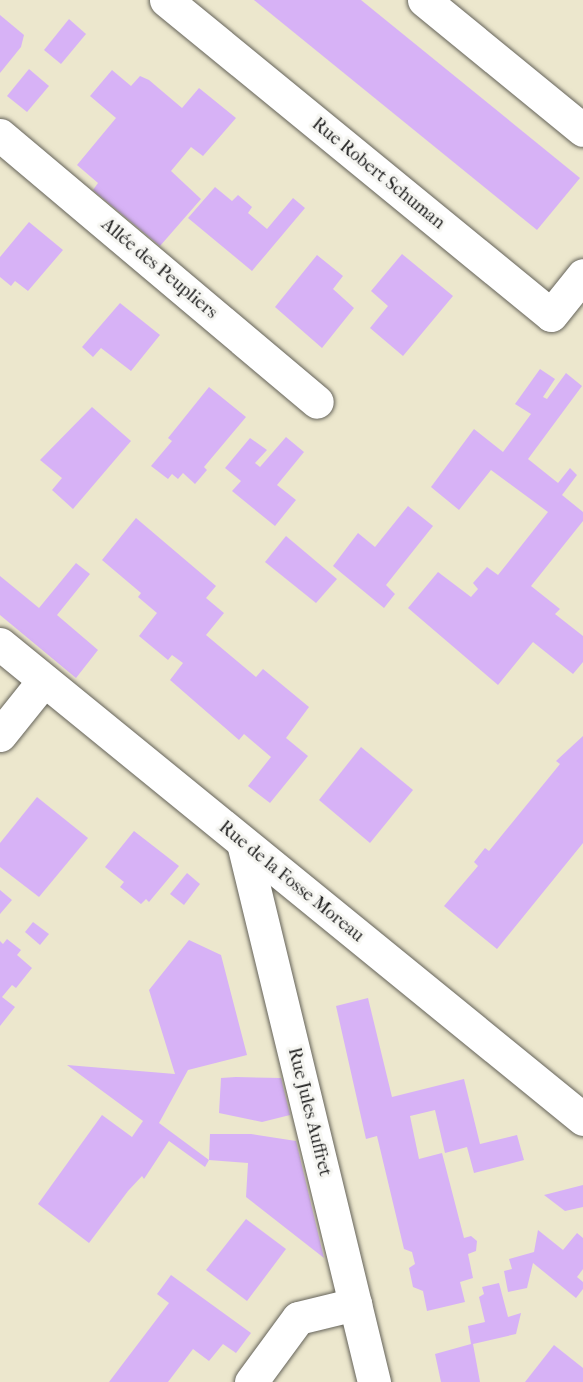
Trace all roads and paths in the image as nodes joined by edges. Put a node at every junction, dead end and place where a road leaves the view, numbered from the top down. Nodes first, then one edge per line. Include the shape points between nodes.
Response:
1 (166, 0) edge
2 (424, 0) edge
3 (583, 130) edge
4 (0, 135) edge
5 (583, 275) edge
6 (318, 402) dead end
7 (0, 644) edge
8 (44, 680) junction
9 (0, 735) edge
10 (243, 843) junction
11 (583, 1119) edge
12 (355, 1304) junction
13 (251, 1382) edge
14 (375, 1382) edge

1 - 5 street, Rue Robert Schuman via 551,315
2 - 3 street
4 - 6 street, Allée des Peupliers
7 - 8 street, Rue de la Fosse Moreau
8 - 9 street
8 - 10 street, Rue de la Fosse Moreau
10 - 11 street, Rue de la Fosse Moreau
10 - 12 street, Rue Jules Auffret
12 - 13 street via 298,1318
12 - 14 street, Rue Jules Auffret

